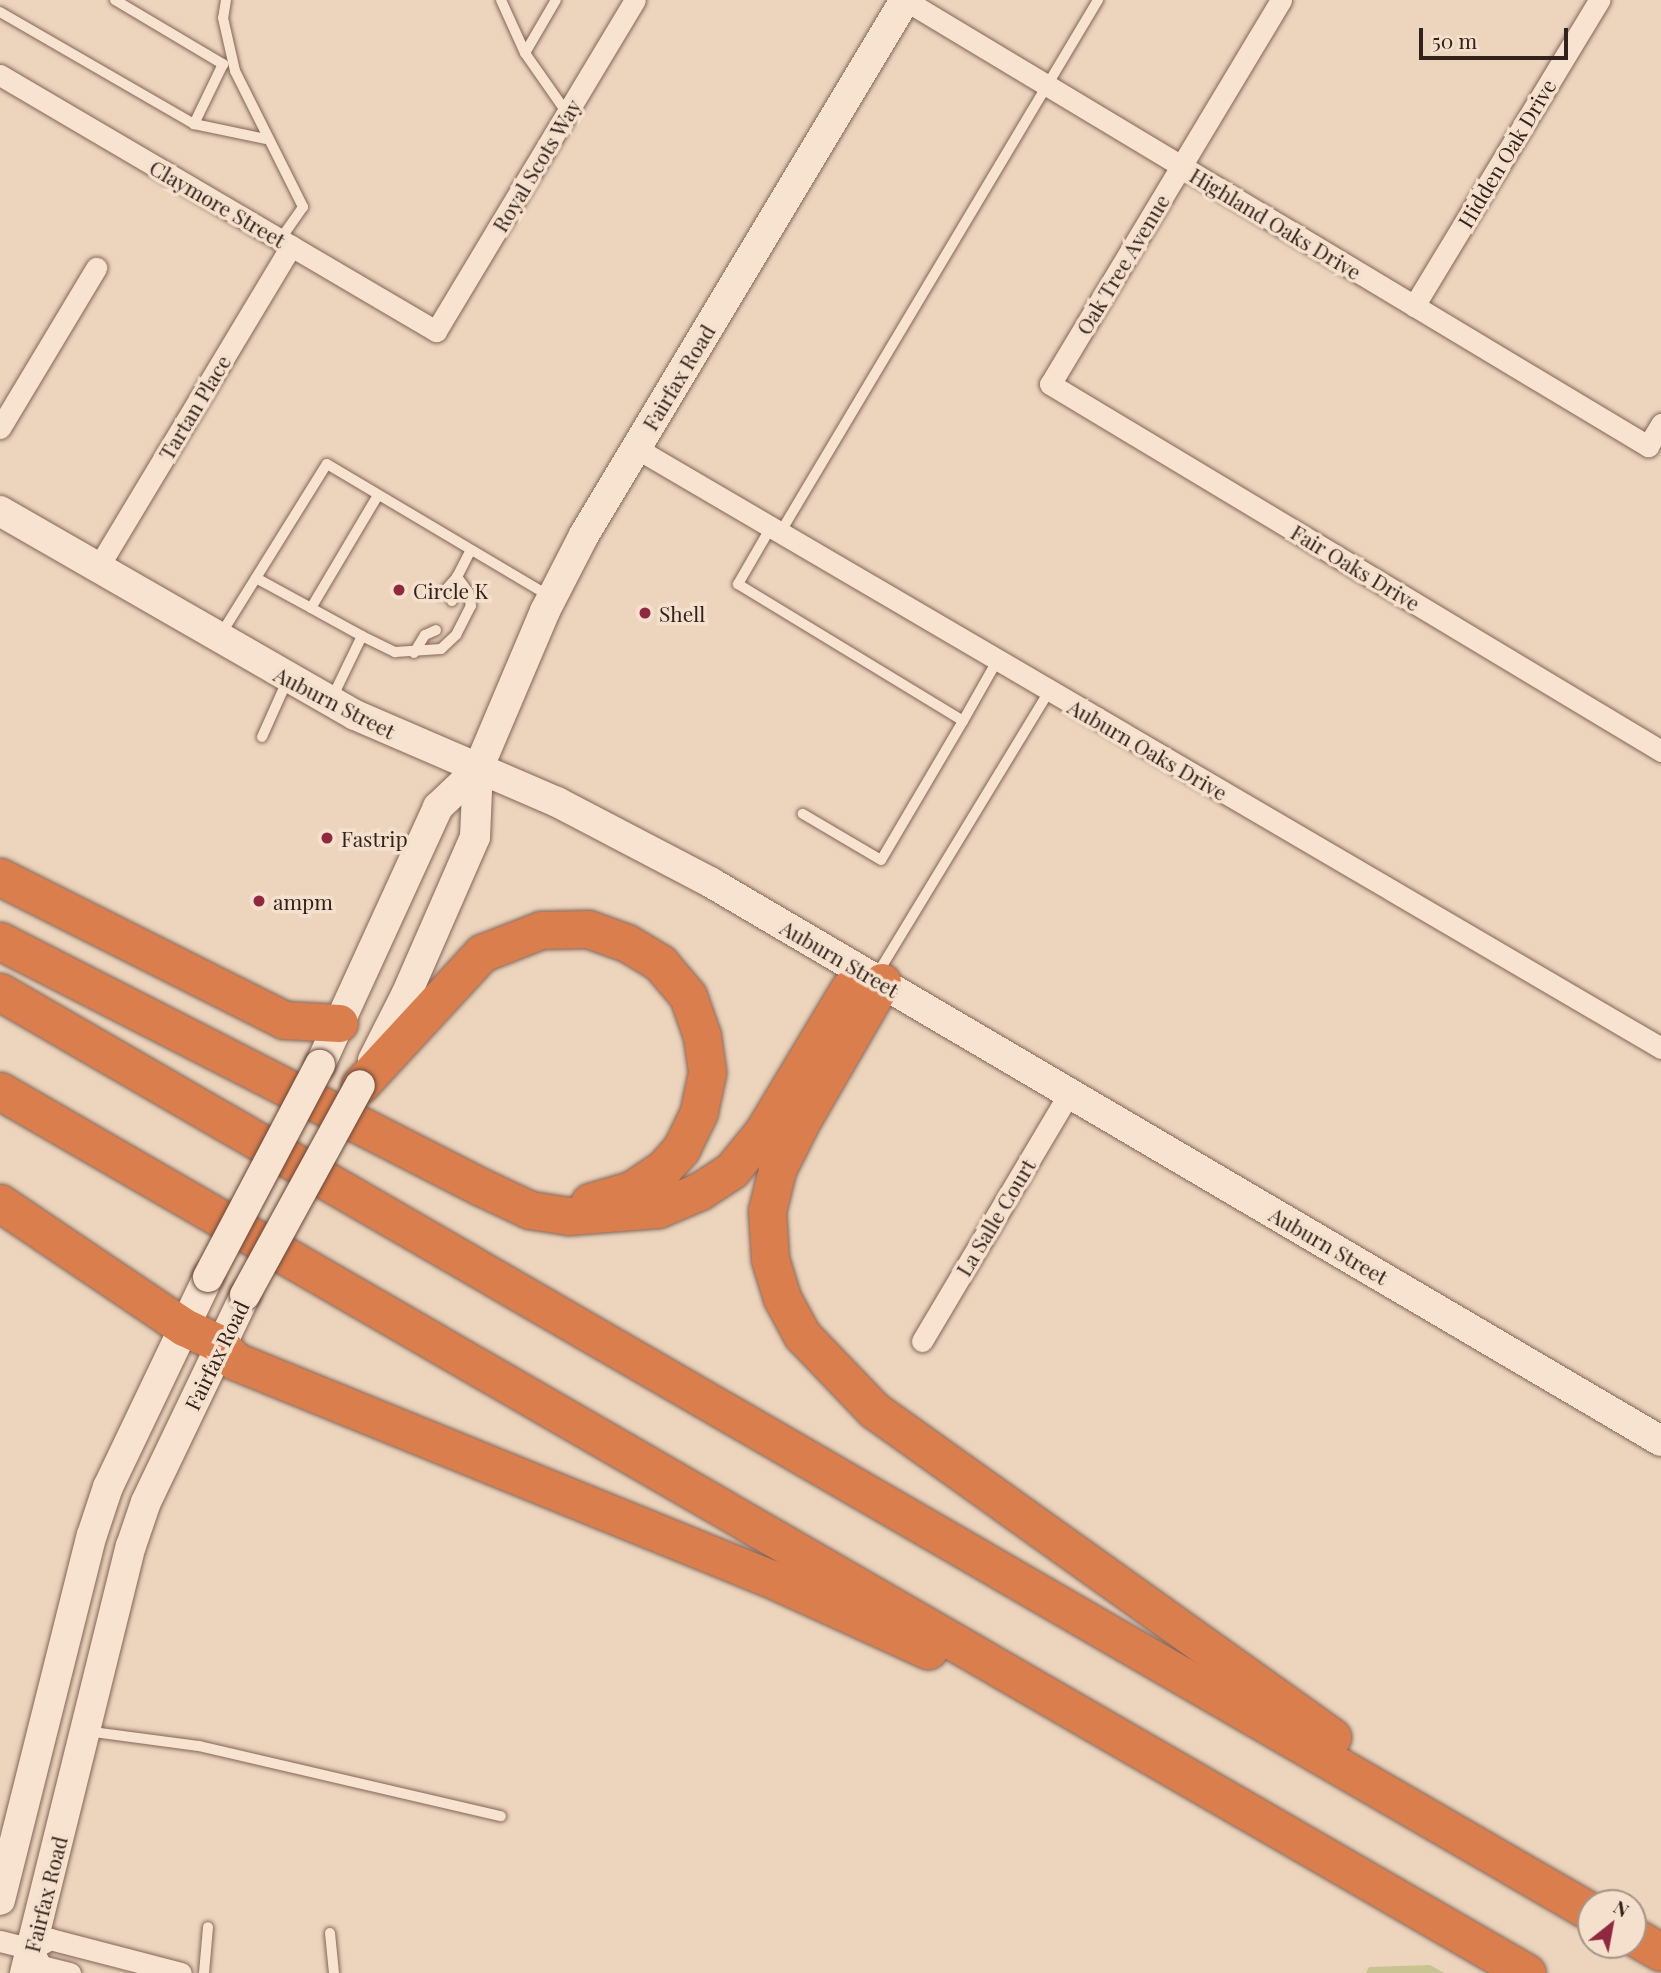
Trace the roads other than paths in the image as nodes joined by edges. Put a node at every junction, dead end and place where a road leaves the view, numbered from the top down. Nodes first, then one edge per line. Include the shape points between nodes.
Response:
1 (115, 0) edge
2 (226, 0) edge
3 (501, 0) edge
4 (556, 0) edge
5 (635, 0) edge
6 (905, 0) edge
7 (1098, 0) edge
8 (1281, 0) edge
9 (1598, 0) edge
10 (0, 12) edge
11 (525, 54) junction
12 (223, 64) junction
13 (235, 71) junction
14 (0, 75) edge
15 (1047, 85) junction
16 (567, 113) junction
17 (194, 124) junction
18 (266, 139) junction
19 (1181, 166) junction
20 (286, 243) junction
21 (96, 268) dead end
22 (1415, 306) junction
23 (436, 331) joint
24 (1050, 384) joint
25 (1661, 424) edge
26 (0, 428) edge
27 (636, 448) junction
28 (378, 495) junction
29 (0, 511) edge
30 (776, 530) junction
31 (471, 550) junction
32 (97, 569) junction
33 (457, 577) junction
34 (256, 578) junction
35 (441, 595) dead end
36 (552, 598) junction
37 (452, 601) dead end
38 (311, 608) junction
39 (425, 622) dead end
40 (436, 630) dead end
41 (425, 635) junction
42 (362, 636) junction
43 (218, 639) junction
44 (414, 653) junction
45 (997, 661) junction
46 (288, 679) junction
47 (1049, 691) junction
48 (330, 701) junction
49 (964, 721) junction
50 (262, 737) dead end
51 (1661, 751) edge
52 (478, 769) junction
53 (803, 814) dead end
54 (0, 877) edge
55 (0, 941) edge
56 (872, 977) junction
57 (0, 992) edge
58 (339, 1023) junction
59 (1661, 1048) edge
60 (360, 1085) junction
61 (0, 1091) edge
62 (1069, 1093) junction
63 (481, 1187) junction
64 (0, 1203) edge
65 (184, 1327) junction
66 (922, 1340) dead end
67 (220, 1344) junction
68 (1661, 1441) edge
69 (85, 1731) junction
70 (501, 1816) dead end
71 (1333, 1860) junction
72 (1546, 1886) junction
73 (0, 1900) edge
74 (1577, 1904) edge
75 (208, 1927) dead end
76 (330, 1933) dead end
77 (0, 1941) edge
78 (29, 1961) edge
79 (70, 1973) edge
80 (181, 1973) edge
81 (204, 1973) edge
82 (334, 1973) edge
83 (1527, 1973) edge

1 - 12 lane
2 - 13 lane via 223,18
3 - 11 lane
4 - 11 lane
5 - 16 street, Royal Scots Way
6 - 15 street, Highland Oaks Drive
6 - 27 main road, Fairfax Road
7 - 15 lane
8 - 19 street, Oak Tree Avenue
9 - 22 street, Hidden Oak Drive
10 - 17 lane
11 - 16 lane
12 - 13 lane
12 - 17 lane
13 - 18 lane
14 - 20 street, Claymore Street
15 - 19 street, Highland Oaks Drive
15 - 30 lane
16 - 23 street, Royal Scots Way
17 - 18 lane
18 - 20 lane via 303,207
19 - 22 street, Highland Oaks Drive
19 - 24 street, Oak Tree Avenue
20 - 23 street, Claymore Street
20 - 32 street, Tartan Place
21 - 26 street
22 - 25 street, Highland Oaks Drive via 1648,446
24 - 51 street, Fair Oaks Drive
27 - 30 street, Auburn Oaks Drive
27 - 36 main road, Fairfax Road
28 - 31 lane
28 - 34 lane via 327,464
28 - 38 lane
29 - 32 main road, Auburn Street
30 - 45 street, Auburn Oaks Drive
30 - 49 lane via 738,584
31 - 33 lane
31 - 36 lane
32 - 43 main road, Auburn Street
33 - 35 lane
33 - 37 lane
33 - 44 lane via 471,606 456,635 441,649
34 - 38 lane
34 - 43 lane
36 - 52 main road, Fairfax Road
38 - 42 lane
39 - 41 lane
40 - 41 lane
41 - 44 lane
42 - 44 lane via 395,652
42 - 48 lane
43 - 46 main road, Auburn Street
45 - 47 street, Auburn Oaks Drive
45 - 49 lane
46 - 48 main road, Auburn Street
46 - 50 lane
47 - 56 lane
47 - 59 street, Auburn Oaks Drive
48 - 52 main road, Auburn Street
49 - 53 lane via 881,860
52 - 56 main road, Auburn Street via 634,839
52 - 58 main road, Fairfax Road via 438,807
52 - 60 main road, Fairfax Road via 475,837 406,995
54 - 58 highway via 284,1020
55 - 63 highway
56 - 62 main road, Auburn Street
56 - 63 highway via 763,1132 732,1170 700,1191 658,1209 569,1216 530,1210
56 - 72 highway via 777,1170 767,1211 770,1259 782,1298 802,1335 823,1362 874,1410
57 - 72 highway
58 - 65 main road, Fairfax Road, bridge
60 - 63 highway via 482,953 541,930 588,929 627,943 660,963 688,996 704,1048 706,1073 699,1112 681,1149 664,1168 631,1190 593,1202 557,1202
60 - 67 main road, Fairfax Road, bridge
61 - 71 highway
62 - 66 street, La Salle Court
62 - 68 main road, Auburn Street
64 - 65 highway
65 - 67 highway
65 - 73 main road, Fairfax Road via 108,1487 92,1535
67 - 69 main road, Fairfax Road via 146,1502
67 - 71 highway via 235,1361 769,1578 928,1650
69 - 70 lane via 199,1746
69 - 78 main road, Fairfax Road
71 - 83 highway
72 - 74 highway
75 - 81 lane
76 - 82 lane
77 - 78 street
78 - 79 street
78 - 80 street via 50,1938

